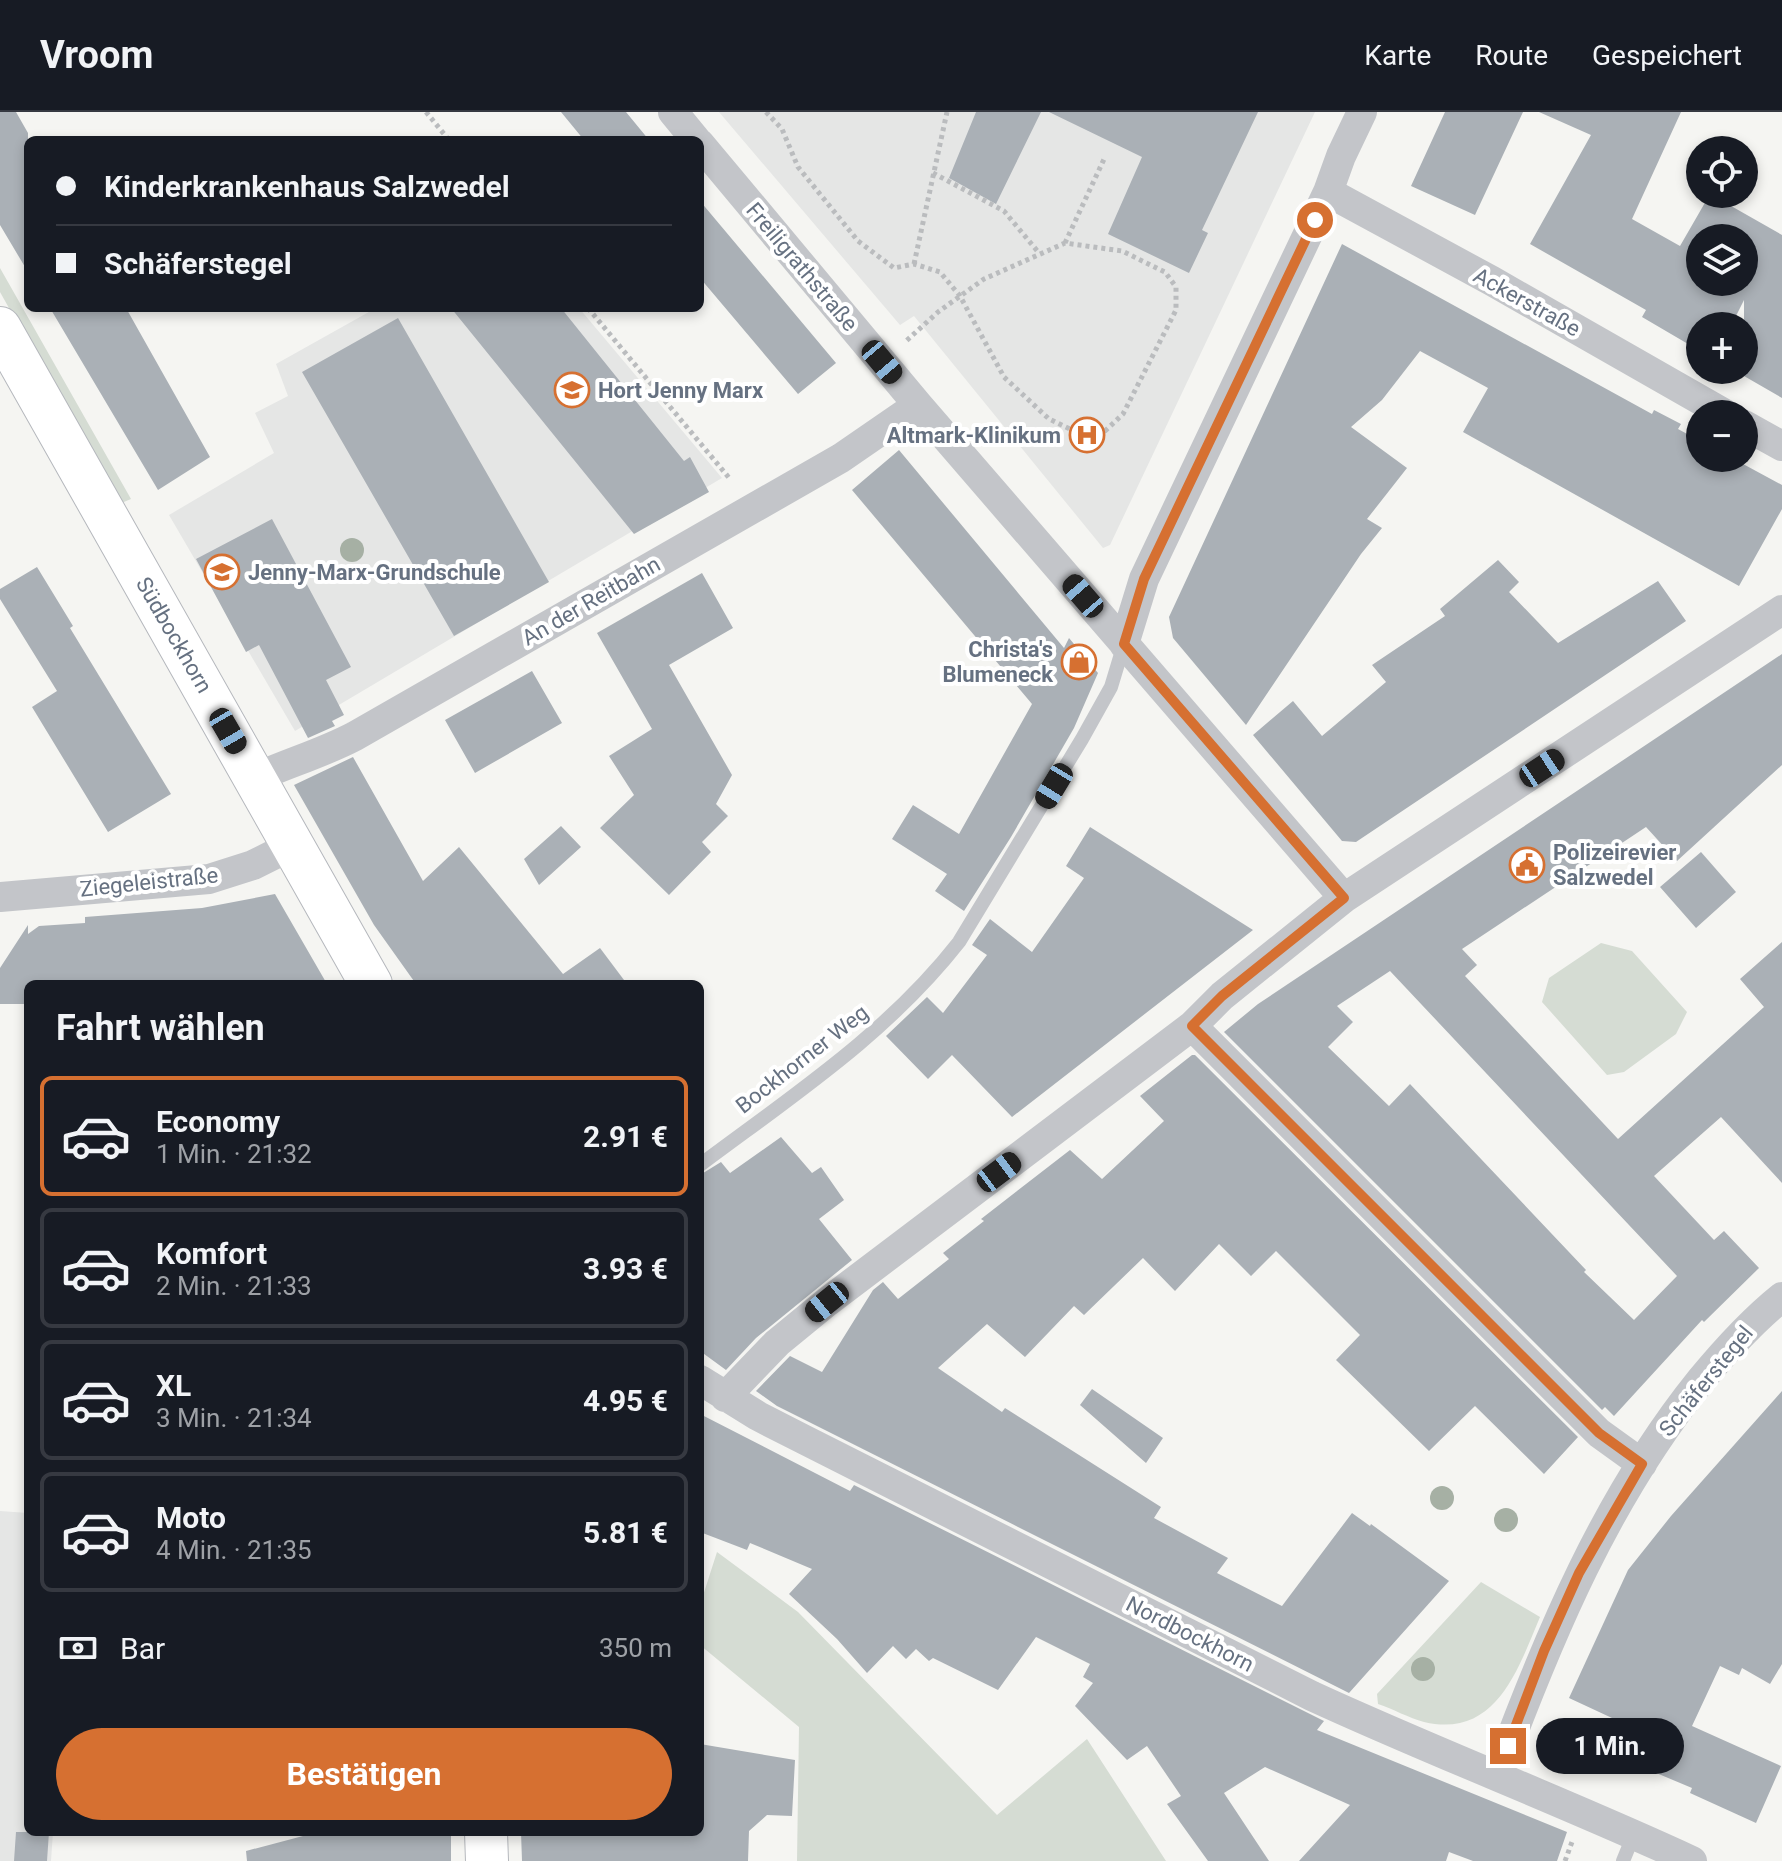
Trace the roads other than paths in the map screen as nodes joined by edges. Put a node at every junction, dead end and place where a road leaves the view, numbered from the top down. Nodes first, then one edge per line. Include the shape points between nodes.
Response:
1 (673, 112) edge
2 (1362, 112) edge
3 (693, 136) edge
4 (704, 149) edge
5 (1328, 192) junction
6 (0, 328) edge
7 (1700, 400) edge
8 (918, 405) junction
9 (1758, 433) edge
10 (1782, 446) edge
11 (1782, 610) edge
12 (1124, 644) junction
13 (255, 778) junction
14 (293, 845) junction
15 (0, 897) edge
16 (1344, 898) junction
17 (369, 980) edge
18 (1192, 1026) junction
19 (704, 1162) edge
20 (1782, 1297) edge
21 (712, 1388) edge
22 (1642, 1464) junction
23 (1497, 1775) junction
24 (486, 1836) edge
25 (1628, 1847) edge
26 (487, 1861) edge
27 (1692, 1861) edge

1 - 3 street, Freiligrathstraße
2 - 5 street
4 - 8 street, Freiligrathstraße
5 - 7 street, Ackerstraße
5 - 12 street via 1144,579
6 - 13 street, Südbockhorn
8 - 12 street, Freiligrathstraße
8 - 13 street, An der Reitbahn via 841,458 355,736
9 - 10 street
11 - 16 street
12 - 16 street, Freiligrathstraße
12 - 19 lane, Bockhorner Weg via 1111,687 1082,739 937,970 853,1052
13 - 14 street, Südbockhorn
14 - 15 street, Ziegeleistraße via 209,879
14 - 17 street, Südbockhorn
16 - 18 street
18 - 21 street
18 - 22 street via 1599,1433
20 - 22 street, Schäferstegel via 1712,1368
21 - 23 street, Nordbockhorn via 831,1454 1312,1696
22 - 23 street, Schäferstegel via 1563,1608
23 - 25 street, Nordbockhorn
24 - 26 street
25 - 27 street, Nordbockhorn

